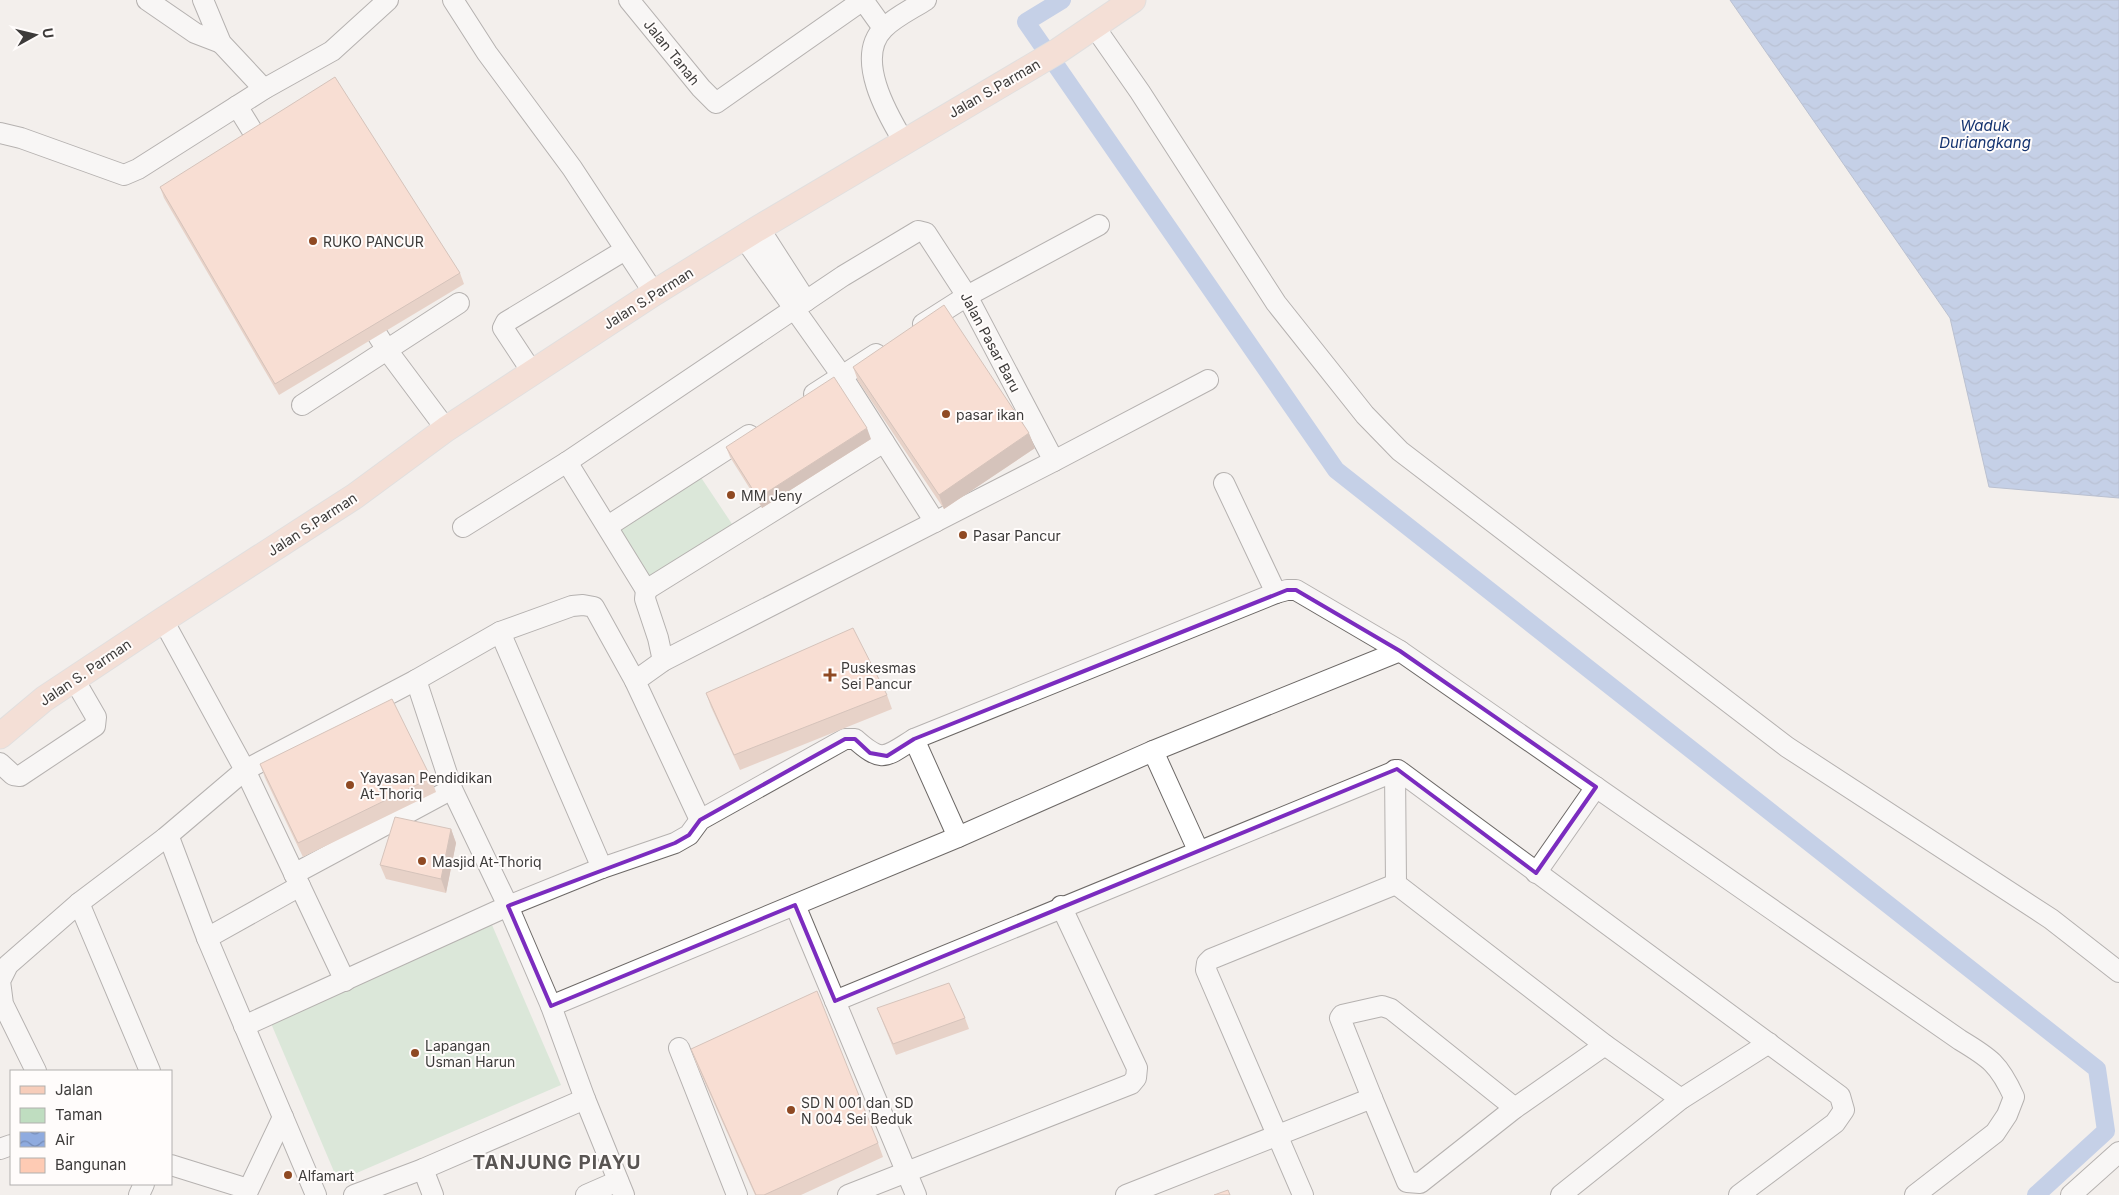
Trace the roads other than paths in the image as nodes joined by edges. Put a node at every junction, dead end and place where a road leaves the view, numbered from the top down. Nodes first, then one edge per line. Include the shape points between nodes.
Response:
1 (146, 0) edge
2 (203, 0) edge
3 (388, 0) edge
4 (453, 0) edge
5 (629, 0) edge
6 (863, 0) edge
7 (926, 0) edge
8 (1133, 0) edge
9 (1094, 26) junction
10 (883, 28) junction
11 (221, 43) junction
12 (264, 89) junction
13 (237, 106) junction
14 (0, 133) edge
15 (904, 142) junction
16 (277, 170) edge
17 (1099, 224) dead end
18 (752, 233) junction
19 (625, 250) junction
20 (351, 293) edge
21 (654, 293) junction
22 (967, 296) junction
23 (460, 303) dead end
24 (800, 305) junction
25 (387, 350) junction
26 (532, 372) junction
27 (842, 376) junction
28 (1208, 380) dead end
29 (800, 402) edge
30 (302, 405) dead end
31 (767, 424) edge
32 (446, 429) junction
33 (884, 442) junction
34 (1054, 461) junction
35 (567, 462) junction
36 (1224, 483) dead end
37 (935, 522) junction
38 (608, 526) junction
39 (463, 527) dead end
40 (646, 590) junction
41 (1276, 593) junction
42 (168, 617) junction
43 (500, 632) junction
44 (1400, 651) junction
45 (662, 660) junction
46 (74, 679) junction
47 (416, 680) junction
48 (635, 681) junction
49 (0, 736) edge
50 (914, 739) junction
51 (1153, 751) junction
52 (0, 763) edge
53 (245, 770) junction
54 (1395, 770) junction
55 (1596, 788) junction
56 (452, 789) junction
57 (700, 820) junction
58 (958, 837) junction
59 (165, 838) junction
60 (1198, 850) junction
61 (602, 868) junction
62 (1536, 873) junction
63 (297, 880) junction
64 (1396, 884) junction
65 (79, 903) junction
66 (795, 905) junction
67 (508, 906) junction
68 (1061, 906) junction
69 (207, 938) junction
70 (2119, 972) edge
71 (1, 974) edge
72 (345, 981) junction
73 (835, 1001) junction
74 (551, 1006) junction
75 (244, 1026) junction
76 (1769, 1043) junction
77 (1605, 1045) junction
78 (679, 1048) dead end
79 (36, 1070) edge
80 (150, 1070) edge
81 (1372, 1098) junction
82 (585, 1099) junction
83 (1681, 1100) junction
84 (1515, 1108) junction
85 (283, 1117) junction
86 (1277, 1138) junction
87 (2119, 1152) edge
88 (172, 1165) edge
89 (423, 1169) junction
90 (906, 1173) junction
91 (621, 1188) edge
92 (247, 1192) edge
93 (316, 1195) edge
94 (354, 1195) edge
95 (433, 1195) edge
96 (586, 1195) edge
97 (737, 1195) edge
98 (848, 1195) edge
99 (916, 1195) edge
100 (1126, 1195) edge
101 (1303, 1195) edge
102 (1561, 1195) edge
103 (1740, 1195) edge
104 (1915, 1195) edge
105 (2071, 1195) edge

1 - 11 street via 195,33
2 - 11 street
3 - 12 street via 332,51
4 - 19 street via 487,53 572,168
5 - 6 street, Jalan Tanah via 716,103
6 - 10 street
7 - 10 street
8 - 9 main road, Jalan S.Parman
9 - 15 main road, Jalan S.Parman via 1058,51
9 - 70 street via 1276,302 1365,415 1400,451 1787,747 2051,919
10 - 15 street via 876,39 872,68 886,113
11 - 12 street
12 - 13 street
13 - 14 street via 154,160 124,175
13 - 16 street
15 - 18 main road, Jalan S.Parman
17 - 22 street
18 - 21 main road, Jalan S.Parman
18 - 24 street
19 - 21 street
19 - 26 street via 506,322 503,328
20 - 25 street
21 - 26 main road, Jalan S.Parman
22 - 24 street, Jalan Pasar Baru via 926,233 918,231
22 - 27 street
22 - 34 street, Jalan Pasar Baru
23 - 25 street
24 - 27 street
24 - 35 street, Jalan Pasar Baru
25 - 30 street
25 - 32 street
26 - 32 main road, Jalan S.Parman
27 - 29 street
27 - 33 street
28 - 34 street
31 - 38 street
32 - 42 main road, Jalan S.Parman via 355,496
33 - 37 street
33 - 40 street
34 - 37 street
35 - 38 street
35 - 39 street, Jalan Pasar Baru
36 - 41 street
37 - 45 street
38 - 40 street
40 - 45 street via 644,599
41 - 44 street via 1296,590
41 - 50 street
42 - 46 main road, Jalan S. Parman
42 - 53 street
43 - 47 street
43 - 48 street via 572,606 594,607
43 - 61 street
44 - 51 street
44 - 55 street
45 - 48 street
46 - 49 main road, Jalan S. Parman
46 - 52 street via 96,717 95,726 20,776
47 - 53 street
47 - 56 street
48 - 57 street
50 - 57 street via 887,756 870,753 855,739 845,740
50 - 58 street
51 - 58 street
51 - 60 street
53 - 59 street
53 - 63 street
54 - 60 street
54 - 62 street via 1402,772
54 - 64 street
55 - 62 street
55 - 104 street via 1988,1057 2003,1073 2014,1097 2007,1115 1994,1133
56 - 63 street
56 - 67 street
57 - 61 street via 689,835 675,843
58 - 66 street
59 - 65 street
59 - 69 street via 170,840
60 - 68 street
61 - 67 street
62 - 76 street
63 - 69 street
63 - 72 street
64 - 77 street
64 - 86 street via 1207,963 1206,970
65 - 71 street
65 - 80 street
66 - 73 street
66 - 74 street
67 - 72 street
67 - 74 street
68 - 73 street
68 - 90 street via 1137,1068 1136,1078 1131,1084
69 - 75 street
71 - 79 street via 3,1004
72 - 75 street
73 - 90 street
74 - 82 street
75 - 85 street
76 - 83 street
76 - 103 street via 1840,1096 1844,1110 1835,1123
77 - 83 street
77 - 84 street
78 - 97 street
81 - 84 street via 1407,1182 1414,1183 1420,1183
81 - 84 street via 1340,1018 1382,1006
81 - 86 street
82 - 89 street
82 - 91 street
83 - 102 street
85 - 92 street
85 - 93 street
86 - 100 street
86 - 101 street
87 - 105 street
88 - 92 street
89 - 94 street
89 - 95 street
90 - 98 street
90 - 99 street
91 - 96 street

